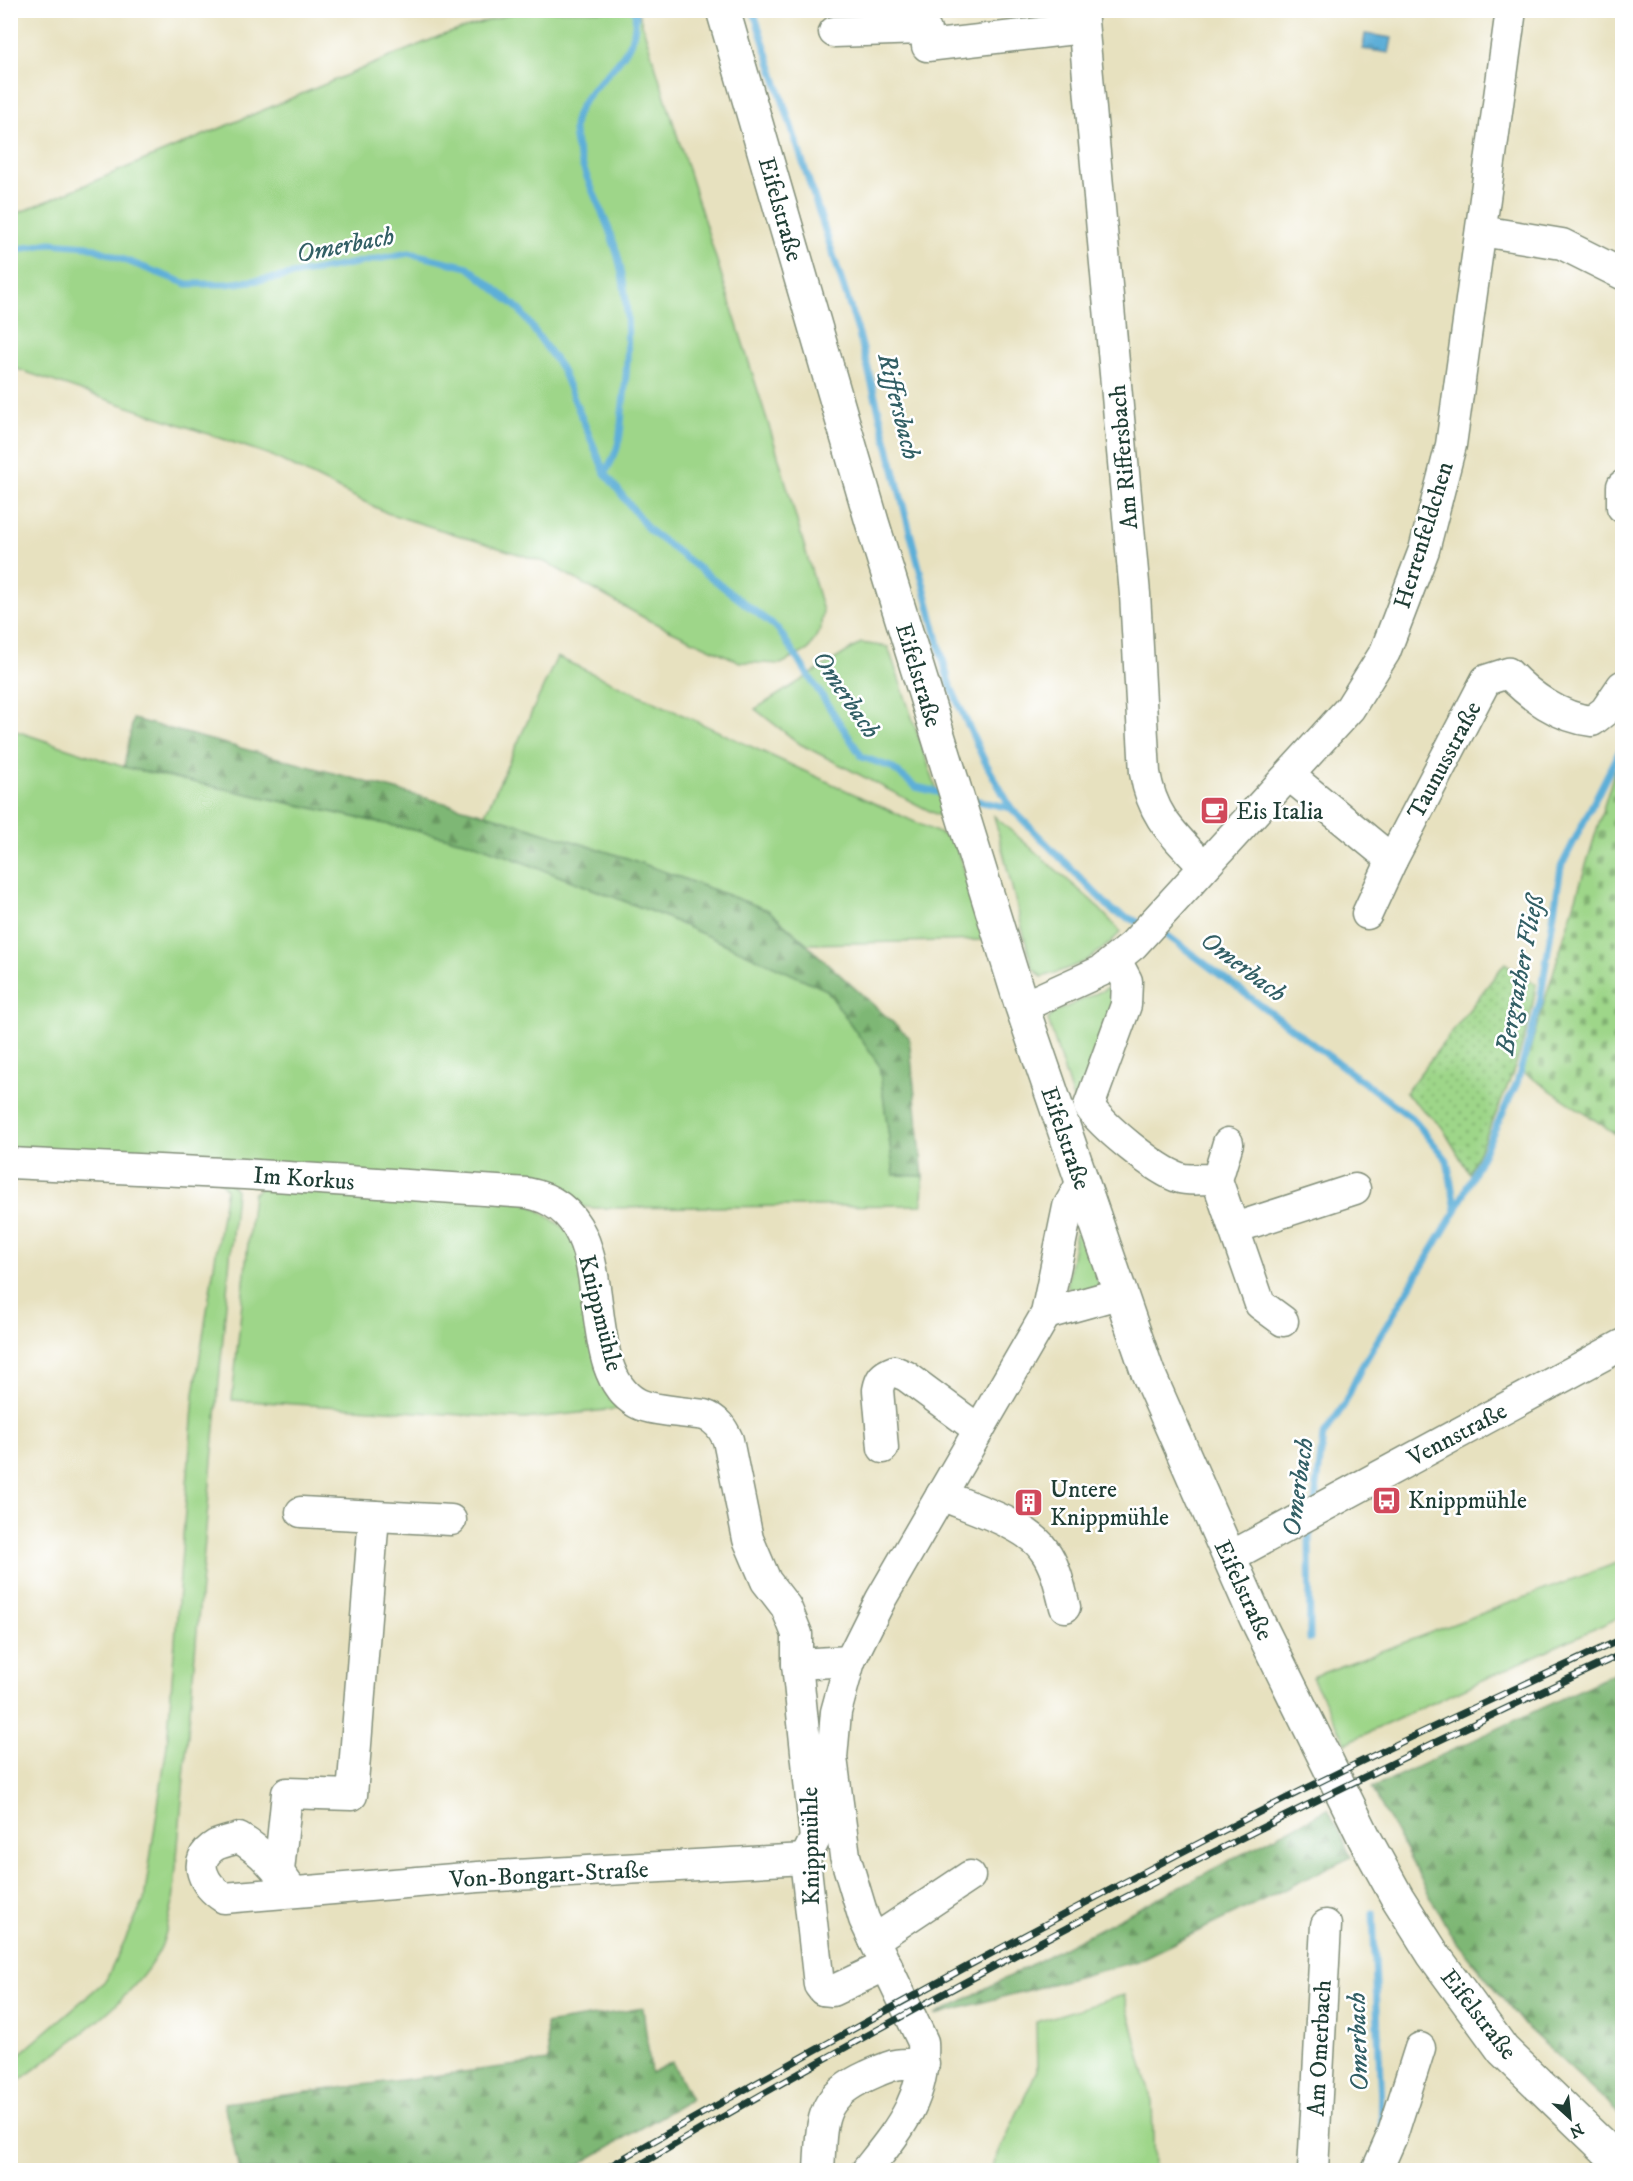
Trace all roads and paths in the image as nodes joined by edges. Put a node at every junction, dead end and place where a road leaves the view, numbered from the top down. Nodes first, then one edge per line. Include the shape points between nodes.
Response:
1 (723, 10) edge
2 (1511, 10) edge
3 (1082, 19) edge
4 (834, 32) dead end
5 (1481, 231) junction
6 (1623, 274) edge
7 (1623, 486) edge
8 (1622, 507) edge
9 (1622, 686) edge
10 (1290, 776) junction
11 (1392, 860) junction
12 (1204, 867) junction
13 (1367, 914) dead end
14 (1124, 952) junction
15 (1022, 1007) junction
16 (1228, 1143) dead end
17 (10, 1163) edge
18 (1217, 1180) junction
19 (1081, 1184) junction
20 (1355, 1188) dead end
21 (1235, 1228) junction
22 (580, 1234) joint
23 (1118, 1294) junction
24 (1046, 1314) junction
25 (1283, 1321) dead end
26 (1623, 1345) edge
27 (979, 1430) junction
28 (883, 1448) dead end
29 (941, 1496) junction
30 (301, 1512) dead end
31 (374, 1516) junction
32 (451, 1520) dead end
33 (1228, 1558) junction
34 (1065, 1607) dead end
35 (850, 1661) junction
36 (797, 1664) junction
37 (805, 1859) junction
38 (970, 1876) dead end
39 (1326, 1925) dead end
40 (880, 1952) junction
41 (1420, 2048) dead end
42 (924, 2064) junction
43 (1623, 2162) edge
44 (819, 2170) edge
45 (867, 2170) edge
46 (1313, 2170) edge
47 (1377, 2170) edge

1 - 15 main road, Eifelstraße via 872,522
2 - 5 street, Herrenfeldchen
3 - 4 street, Am Riffersbach via 927,45 926,31 922,29
3 - 12 street, Am Riffersbach via 1135,594 1145,773 1157,813
5 - 6 street via 1562,244
5 - 10 street, Herrenfeldchen via 1451,445 1424,550 1385,652 1350,708
7 - 8 street
9 - 11 street, Taunusstraße via 1605,711 1592,721 1574,719 1525,690 1508,673 1486,680
10 - 11 street
10 - 12 street, Herrenfeldchen
11 - 13 street, Taunusstraße
12 - 14 street, Herrenfeldchen
14 - 15 street, Herrenfeldchen via 1101,971
14 - 18 street via 1126,1005 1089,1106 1097,1118 1167,1173 1184,1180
15 - 19 main road, Eifelstraße
16 - 18 street
17 - 22 street, Im Korkus via 527,1193 562,1207
18 - 21 street
19 - 23 main road, Eifelstraße
19 - 24 street, Knippmühle via 1068,1207
20 - 21 street
21 - 25 street via 1260,1304
22 - 36 street, Knippmühle via 591,1267 609,1363 625,1394 638,1404 712,1417 723,1429 748,1539 766,1581 786,1607 797,1634
23 - 24 street
23 - 33 main road, Eifelstraße
24 - 27 street, Knippmühle
26 - 33 street, Vennstraße
27 - 28 street via 894,1371 879,1382
27 - 29 street, Knippmühle
29 - 34 street via 1009,1524 1044,1548
29 - 35 street, Knippmühle
30 - 31 street
31 - 32 street
31 - 37 street, Von-Bongart-Straße via 351,1795 287,1793 286,1882 490,1876
33 - 43 main road, Eifelstraße via 1365,1839 1433,1954 1503,2050
35 - 36 street
35 - 40 street, Knippmühle via 836,1712 832,1758 845,1856 864,1919
36 - 37 street, Knippmühle via 815,1839
37 - 40 street, Knippmühle via 820,2000
38 - 40 street
39 - 46 street, Am Omerbach
40 - 42 street, Knippmühle via 923,2042
41 - 47 street
42 - 44 street via 897,2063 849,2084 833,2097 824,2115
42 - 45 street via 918,2093 904,2122

